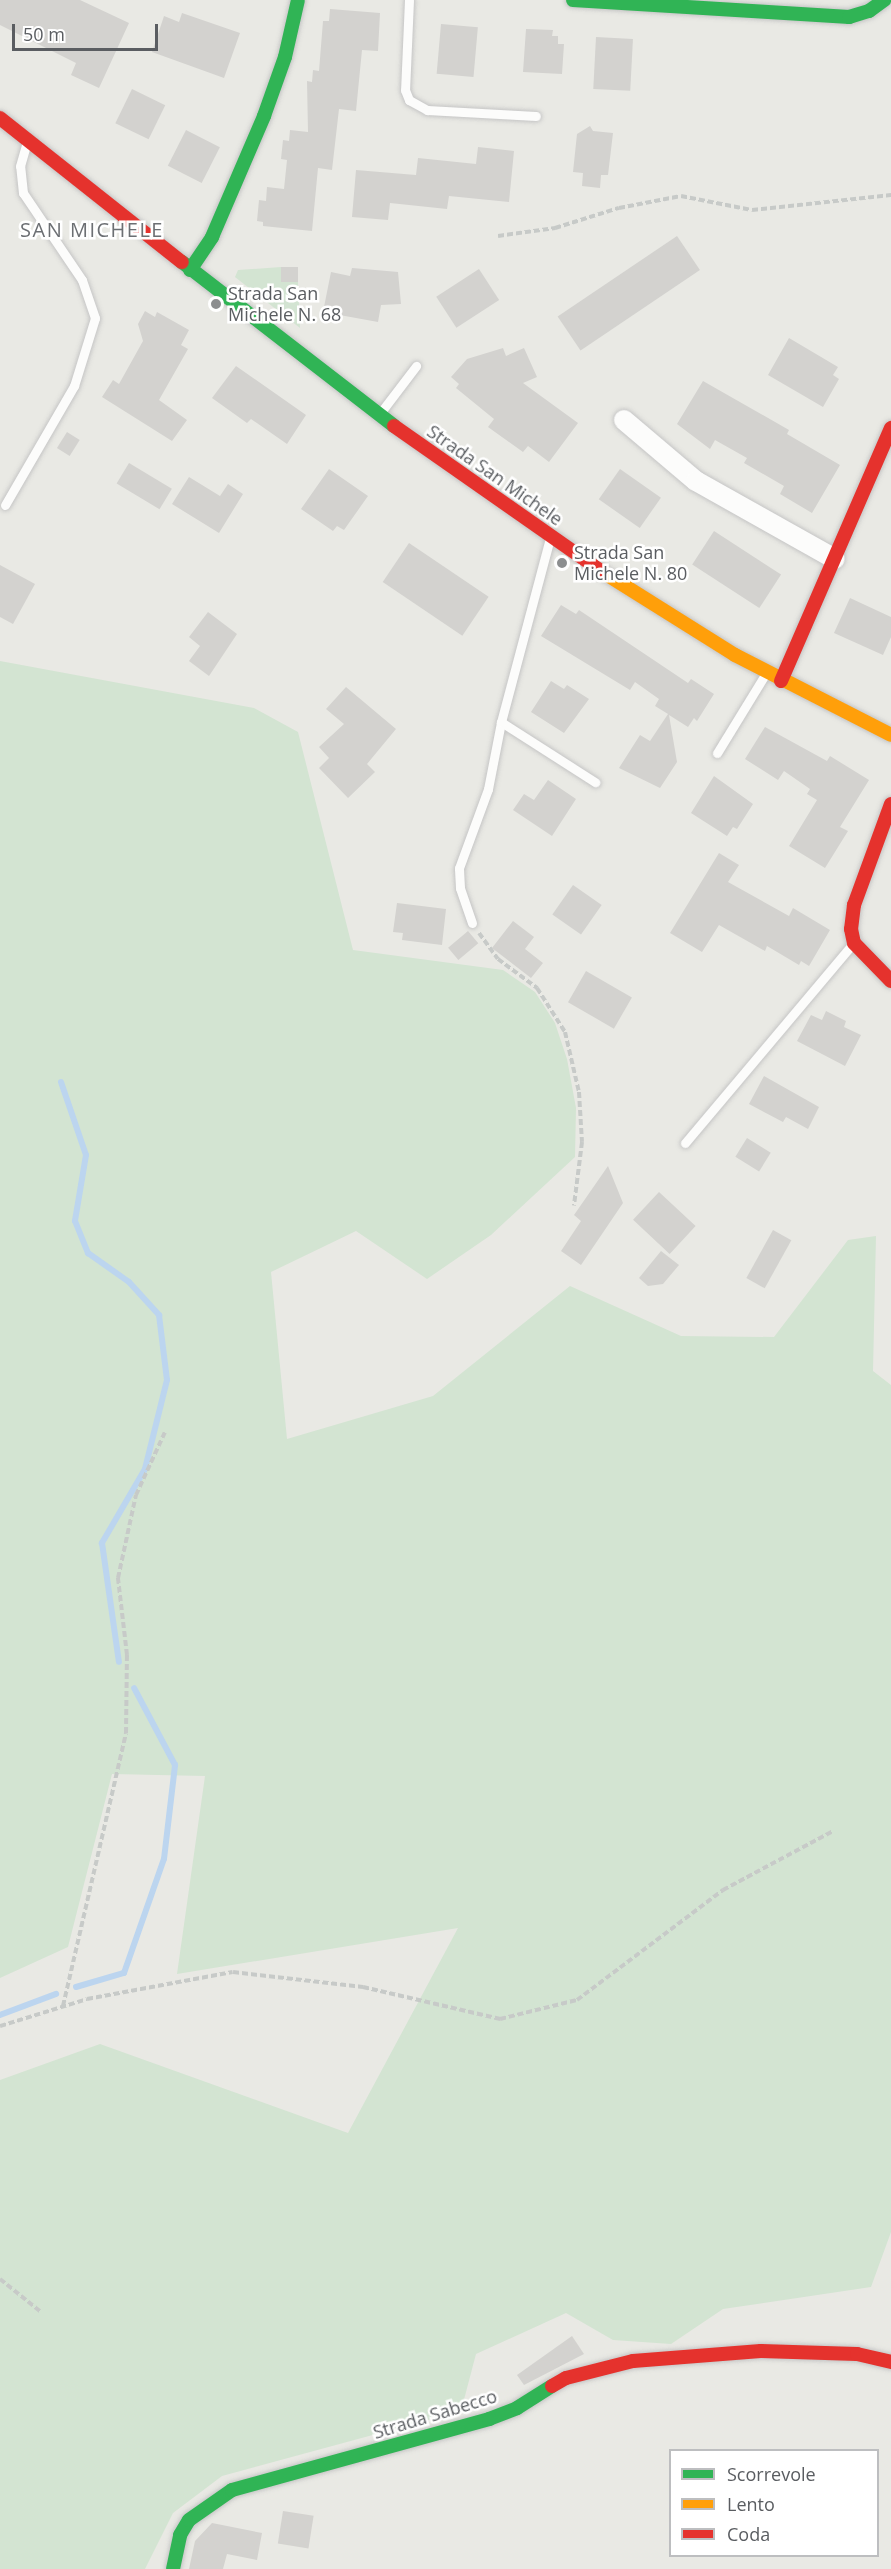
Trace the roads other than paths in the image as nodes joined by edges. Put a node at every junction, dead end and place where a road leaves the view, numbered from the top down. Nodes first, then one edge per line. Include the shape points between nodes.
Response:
1 (298, 0) edge
2 (409, 0) edge
3 (573, 0) edge
4 (884, 0) edge
5 (536, 116) dead end
6 (0, 118) edge
7 (28, 140) junction
8 (190, 270) junction
9 (416, 366) dead end
10 (379, 415) junction
11 (624, 420) dead end
12 (891, 428) edge
13 (5, 505) dead end
14 (550, 536) junction
15 (835, 559) junction
16 (766, 673) junction
17 (781, 681) junction
18 (501, 722) junction
19 (891, 735) edge
20 (717, 753) dead end
21 (595, 782) dead end
22 (891, 804) edge
23 (472, 923) road end
24 (854, 943) junction
25 (891, 981) edge
26 (685, 1143) dead end
27 (891, 2362) edge
28 (173, 2569) edge

1 - 8 street via 285,57 264,116 212,237
2 - 5 lane via 405,90 409,100 427,110
3 - 4 street via 849,17 869,11
6 - 7 street, Strada San Michele
7 - 8 street, Strada San Michele
7 - 13 lane via 20,166 23,193 82,280 95,318 74,386
8 - 10 street, Strada San Michele
9 - 10 lane
10 - 14 street, Strada San Michele
11 - 15 street via 696,481
12 - 15 street
14 - 16 street, Strada San Michele via 659,609
14 - 18 lane
15 - 17 street
16 - 17 street, Strada San Michele
16 - 20 lane
17 - 19 street, Strada San Michele
18 - 21 lane
18 - 23 lane via 488,789 459,868 460,888
22 - 24 street via 854,905
24 - 25 street
24 - 26 lane
27 - 28 street, Strada Sabecco via 847,2354 761,2351 633,2361 600,2368 566,2378 517,2408 489,2419 232,2490 189,2520 180,2535

